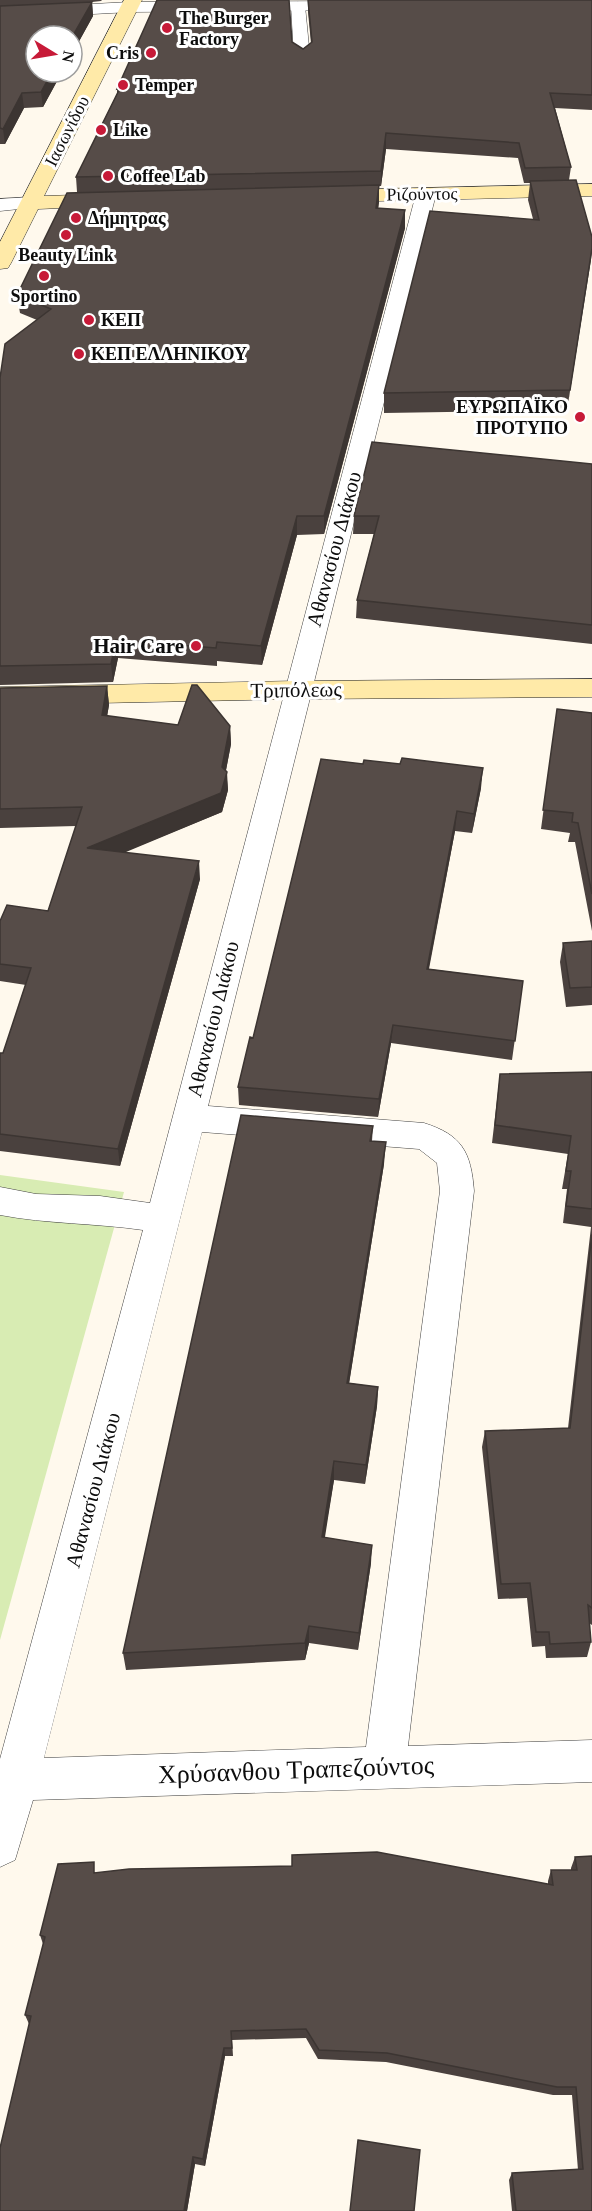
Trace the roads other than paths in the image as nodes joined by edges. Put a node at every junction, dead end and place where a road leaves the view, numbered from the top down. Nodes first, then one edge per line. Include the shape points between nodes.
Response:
1 (132, 4) edge
2 (369, 5) edge
3 (298, 6) junction
4 (0, 14) edge
5 (302, 57) edge
6 (592, 190) edge
7 (426, 194) junction
8 (319, 196) edge
9 (131, 200) edge
10 (31, 203) junction
11 (0, 204) edge
12 (0, 263) edge
13 (592, 688) edge
14 (297, 690) junction
15 (0, 696) edge
16 (188, 1118) junction
17 (0, 1201) edge
18 (162, 1220) junction
19 (592, 1761) edge
20 (384, 1767) junction
21 (8, 1779) edge
22 (0, 1845) edge

1 - 3 street
1 - 4 street
1 - 10 street, Ιασωνίδου
2 - 3 street
3 - 5 lane
6 - 7 street, Ριζούντος
7 - 8 street, Ριζούντος
7 - 14 street, Αθανασίου Διάκου
9 - 10 street
10 - 11 street
10 - 12 street, Ιασωνίδου
13 - 14 street, Τριπόλεως
14 - 15 street, Τριπόλεως
14 - 16 street, Αθανασίου Διάκου
16 - 18 street, Αθανασίου Διάκου
16 - 20 street via 424,1136 442,1144 455,1159 457,1191
17 - 18 street
18 - 21 street, Αθανασίου Διάκου
19 - 20 street, Χρύσανθου Τραπεζούντος
20 - 21 street, Χρύσανθου Τραπεζούντος
21 - 22 street, Αθανασίου Διάκου

